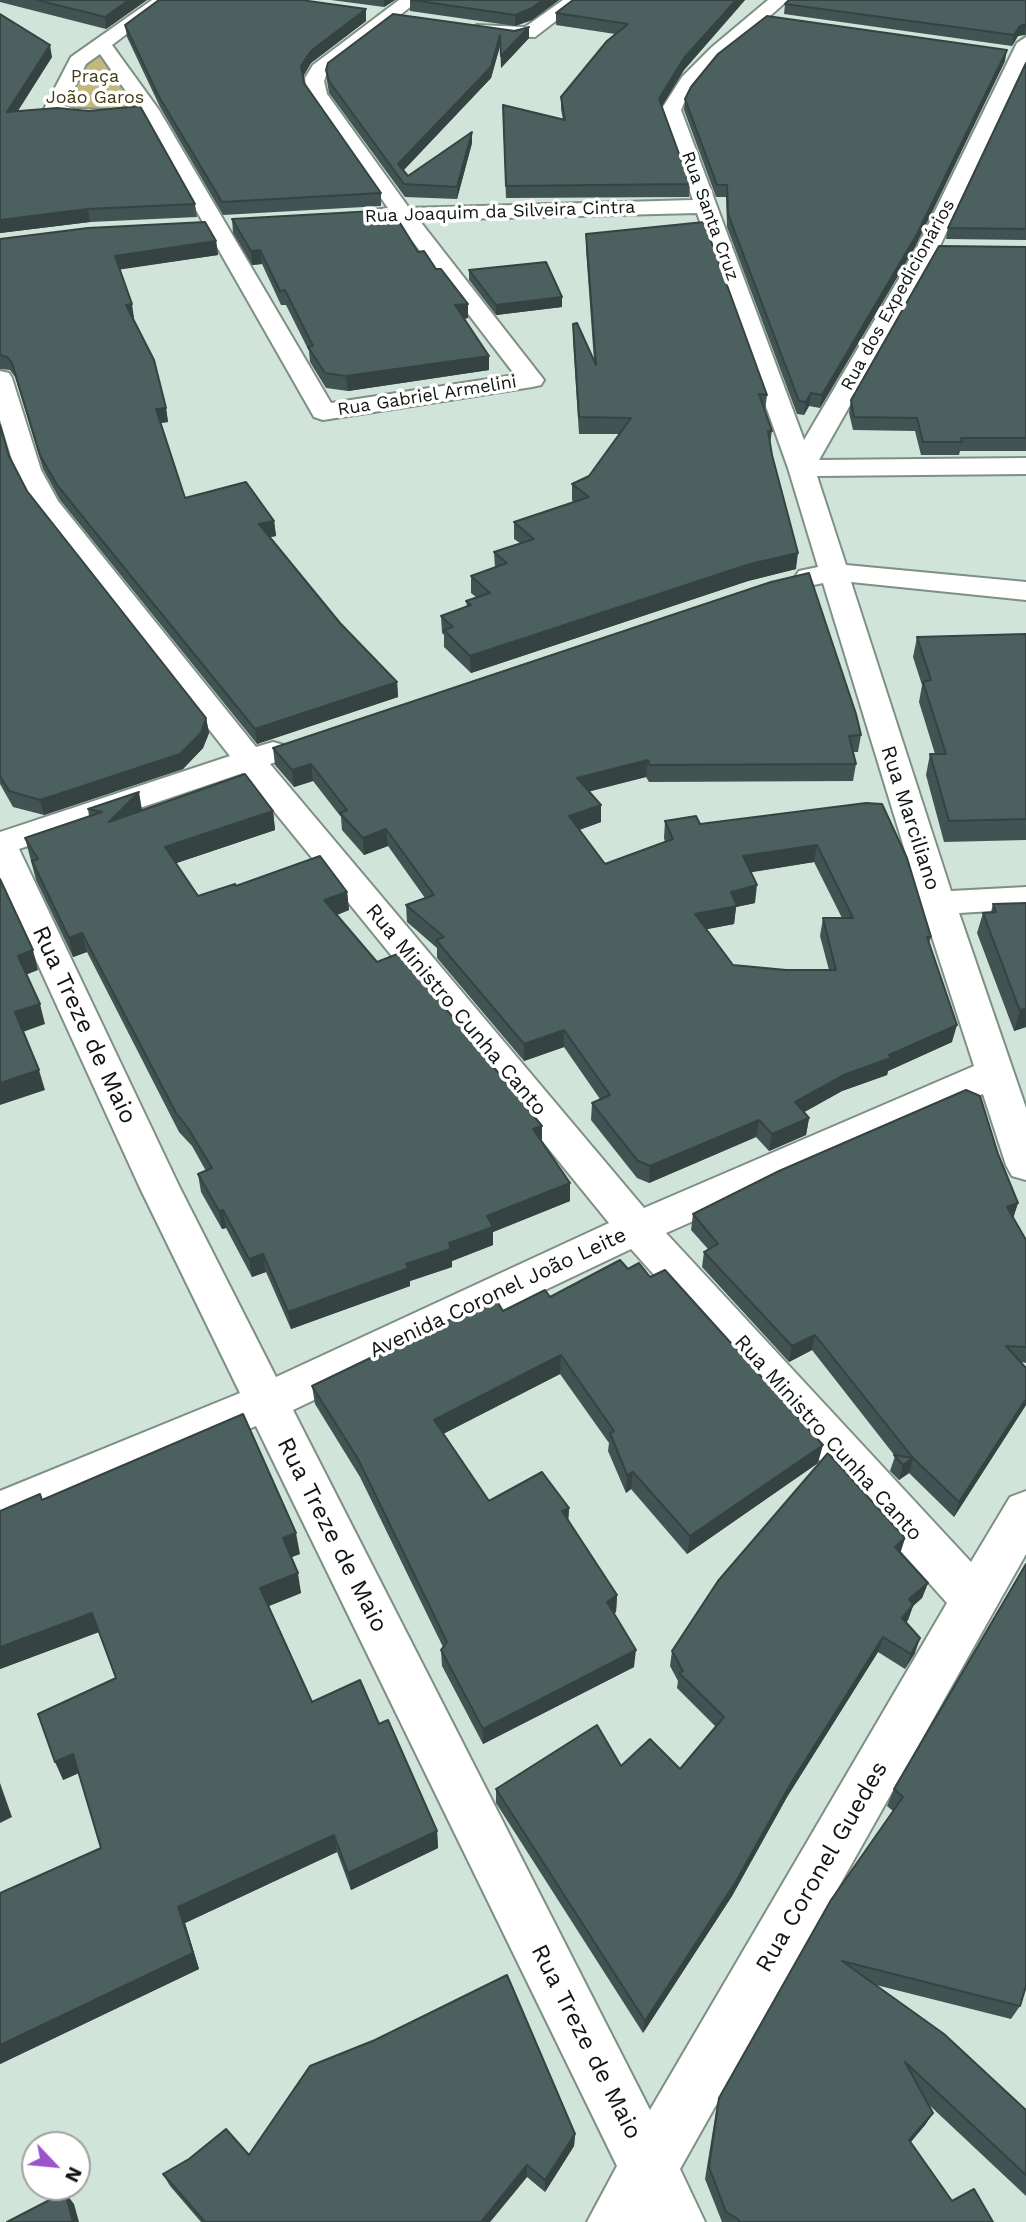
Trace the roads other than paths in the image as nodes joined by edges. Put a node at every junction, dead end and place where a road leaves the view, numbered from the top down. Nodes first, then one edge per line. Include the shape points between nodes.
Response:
1 (163, 0) edge
2 (410, 0) edge
3 (574, 0) edge
4 (779, 0) edge
5 (362, 13) edge
6 (387, 17) junction
7 (758, 18) junction
8 (415, 21) edge
9 (783, 22) edge
10 (456, 27) edge
11 (101, 43) junction
12 (1017, 50) edge
13 (149, 110) junction
14 (707, 206) junction
15 (402, 214) junction
16 (363, 217) edge
17 (243, 225) edge
18 (216, 226) junction
19 (191, 228) edge
20 (929, 248) junction
21 (956, 249) edge
22 (0, 378) edge
23 (1026, 466) edge
24 (801, 468) junction
25 (14, 473) edge
26 (832, 572) junction
27 (783, 583) edge
28 (1026, 591) edge
29 (302, 742) edge
30 (250, 760) junction
31 (0, 844) edge
32 (1026, 898) edge
33 (938, 903) junction
34 (995, 1073) junction
35 (1026, 1165) edge
36 (636, 1228) junction
37 (266, 1402) junction
38 (1026, 1511) edge
39 (0, 1512) edge
40 (975, 1600) junction
41 (649, 2169) junction
42 (617, 2222) edge
43 (675, 2222) edge

1 - 11 street
2 - 6 street
3 - 10 street via 529,33
4 - 7 street, Rua Santa Cruz
5 - 6 street
6 - 8 street
6 - 15 street via 320,69 313,84
7 - 9 street
7 - 14 street, Rua Santa Cruz via 688,82 671,110
11 - 13 street
11 - 13 street via 72,69 54,109 85,115
12 - 20 street, Rua dos Expedicionários via 1005,108
13 - 18 street
14 - 15 street, Rua Joaquim da Silveira Cintra
14 - 24 street, Rua Santa Cruz
15 - 16 street, Rua Joaquim da Silveira Cintra
15 - 18 street, Rua Gabriel Armelini via 531,380 323,412
17 - 18 street
18 - 19 street
20 - 21 street
20 - 24 street, Rua dos Expedicionários
22 - 25 street, Rua Ministro Cunha Canto
23 - 24 street
24 - 26 street, Rua Marciliano
25 - 30 street, Rua Ministro Cunha Canto via 46,504
26 - 27 street
26 - 28 street
26 - 33 street, Rua Marciliano
29 - 30 street
30 - 31 street
30 - 36 street, Rua Ministro Cunha Canto
31 - 37 street, Rua Treze de Maio via 160,1188
32 - 33 street
33 - 34 street, Rua Marciliano
34 - 35 street, Rua Marciliano
34 - 36 street, Avenida Coronel João Leite
36 - 37 street, Avenida Coronel João Leite
36 - 40 street, Rua Ministro Cunha Canto
37 - 39 street, Avenida Coronel João Leite
37 - 41 street, Rua Treze de Maio
38 - 40 street, Rua Coronel Guedes
40 - 41 street, Rua Coronel Guedes
41 - 42 street, Rua Coronel Guedes
41 - 43 street, Rua Treze de Maio

